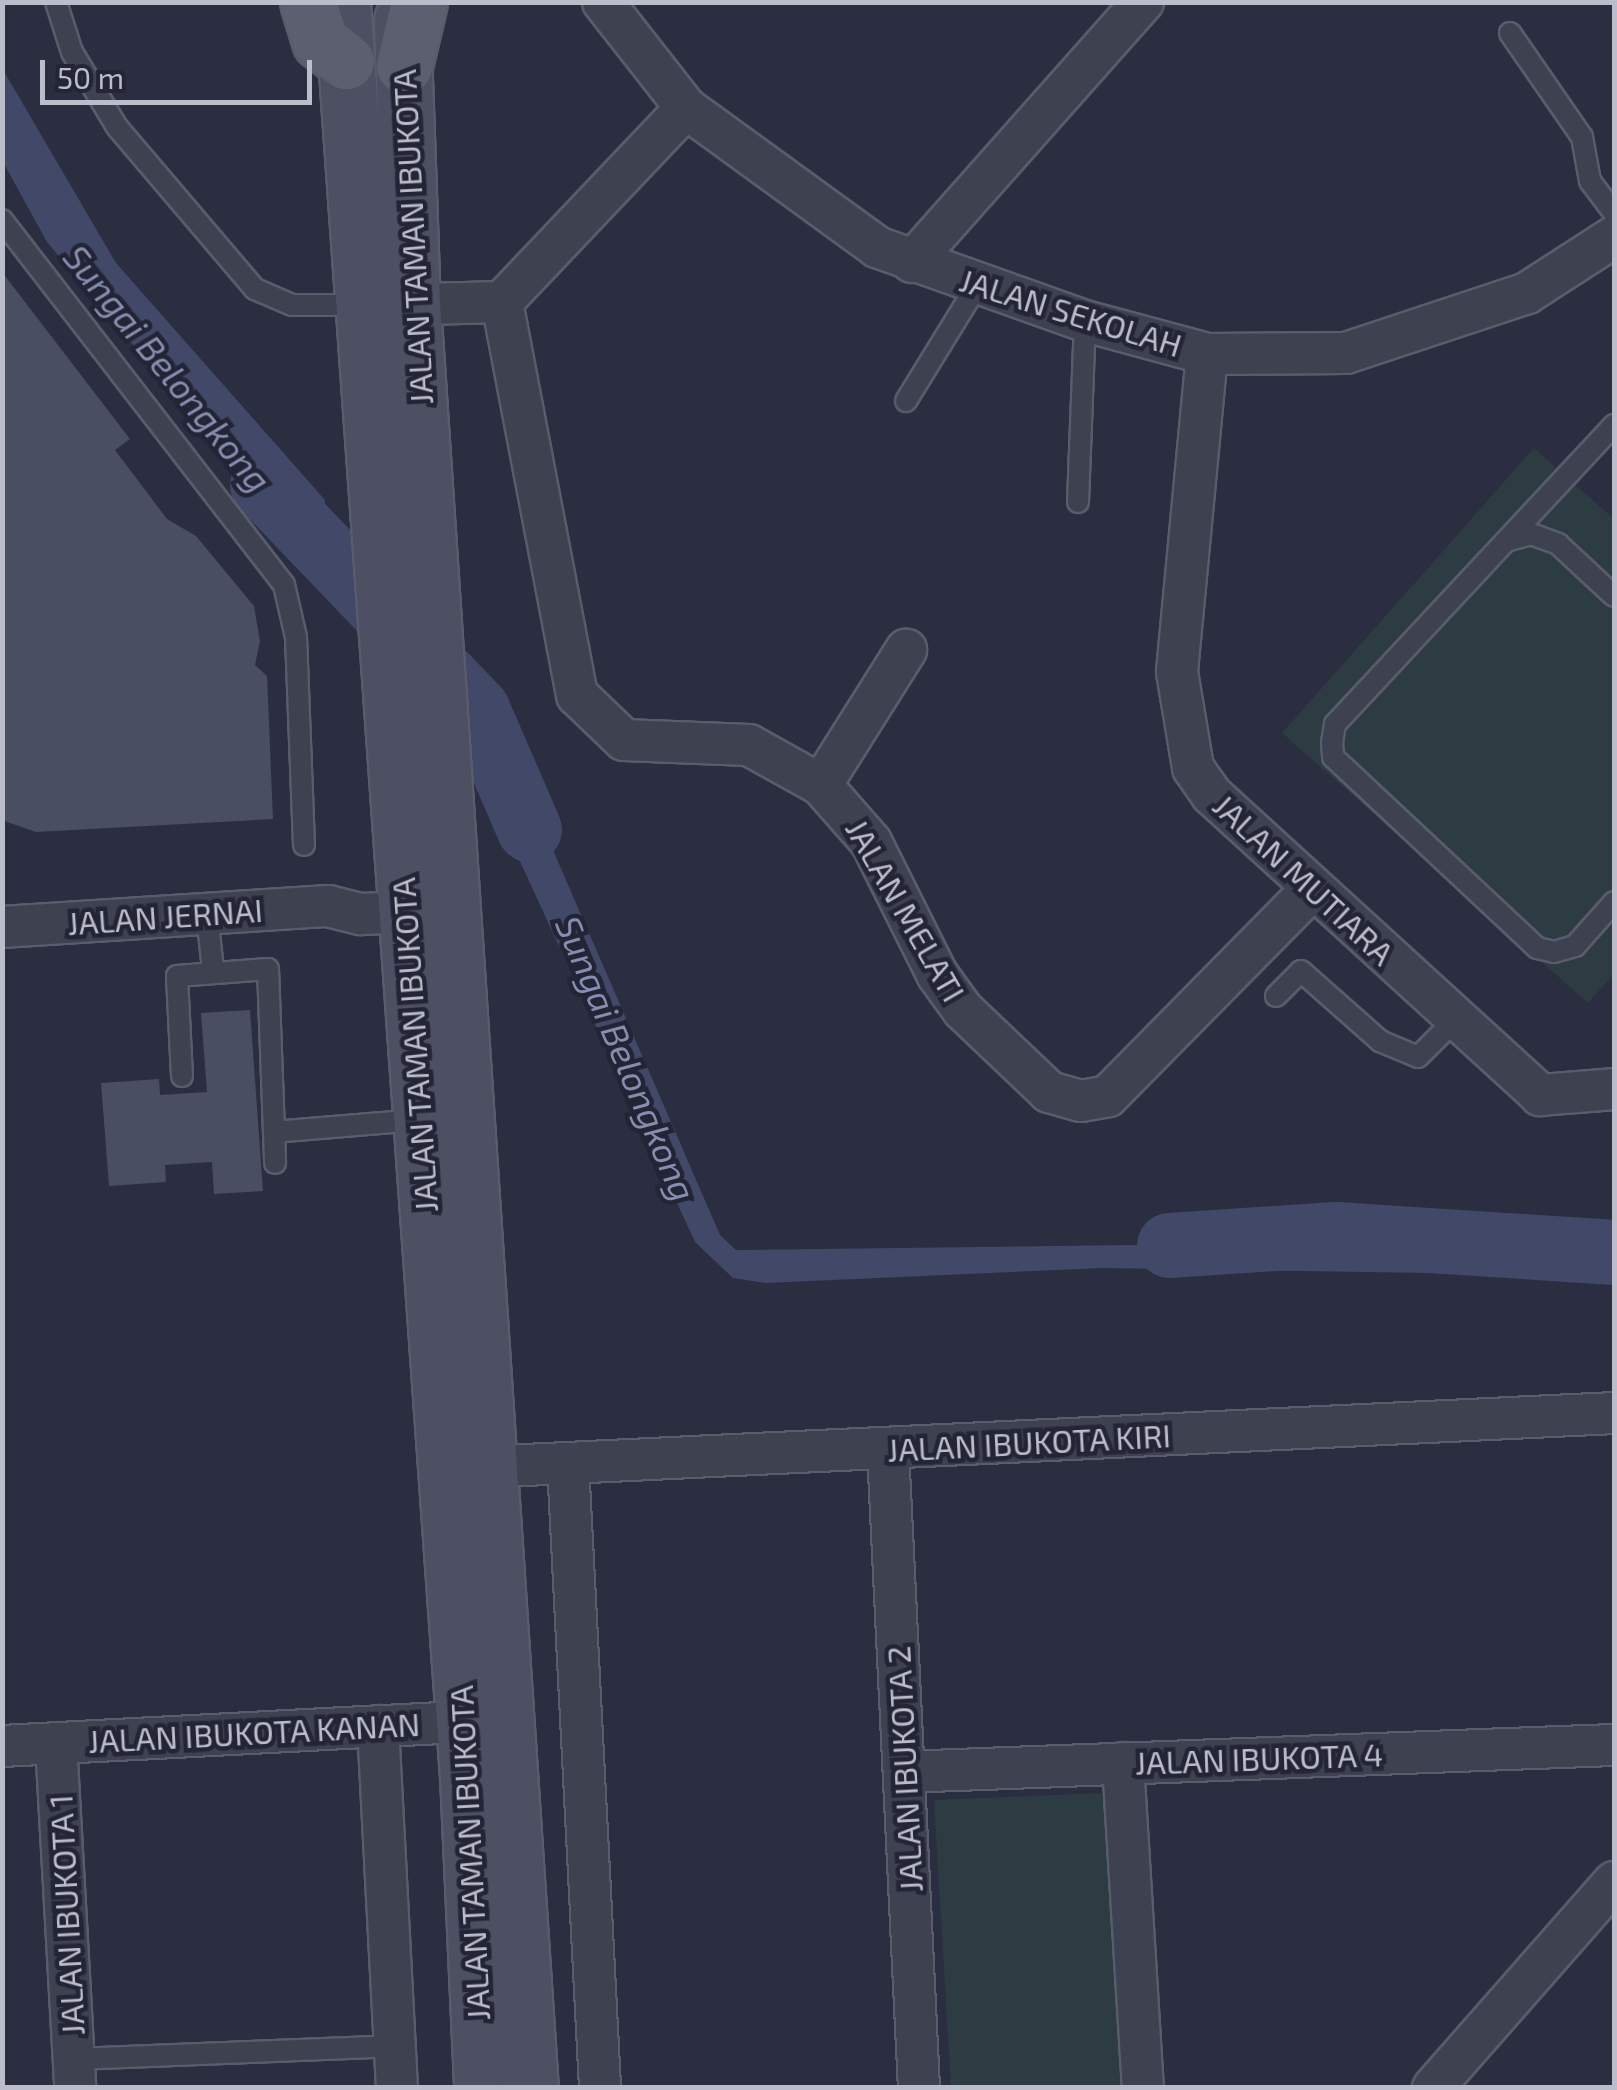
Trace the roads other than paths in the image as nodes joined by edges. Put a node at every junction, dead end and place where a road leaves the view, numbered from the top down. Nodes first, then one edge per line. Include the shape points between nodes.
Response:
1 (56, 2) edge
2 (308, 2) edge
3 (342, 2) edge
4 (400, 2) edge
5 (419, 2) edge
6 (603, 2) edge
7 (1144, 2) edge
8 (1510, 33) dead end
9 (346, 61) junction
10 (404, 66) junction
11 (686, 108) junction
12 (1614, 213) edge
13 (2, 220) edge
14 (1614, 237) edge
15 (912, 262) junction
16 (978, 284) junction
17 (502, 302) junction
18 (389, 304) junction
19 (1085, 322) junction
20 (1207, 354) junction
21 (906, 401) dead end
22 (1614, 425) edge
23 (1078, 502) dead end
24 (1509, 540) junction
25 (1614, 596) edge
26 (906, 650) dead end
27 (822, 785) junction
28 (304, 846) dead end
29 (1313, 888) junction
30 (429, 899) junction
31 (1614, 902) edge
32 (208, 914) junction
33 (2, 927) edge
34 (213, 970) junction
35 (1276, 996) dead end
36 (1456, 1018) junction
37 (182, 1076) dead end
38 (1614, 1089) edge
39 (419, 1120) junction
40 (274, 1132) junction
41 (275, 1163) dead end
42 (1614, 1413) edge
43 (888, 1450) junction
44 (568, 1464) junction
45 (467, 1468) junction
46 (484, 1720) junction
47 (378, 1726) junction
48 (56, 1743) junction
49 (1614, 1745) edge
50 (2, 1746) edge
51 (1123, 1762) junction
52 (904, 1772) junction
53 (1614, 1882) edge
54 (395, 2046) junction
55 (74, 2073) edge
56 (397, 2088) edge
57 (482, 2088) edge
58 (530, 2088) edge
59 (600, 2088) edge
60 (919, 2088) edge
61 (1143, 2088) edge
62 (1432, 2088) edge

1 - 18 lane via 72,52 117,127 255,289 292,305
2 - 9 main road via 320,41
3 - 9 main road, JALAN TAMAN IBUKOTA
4 - 10 main road, JALAN TAMAN IBUKOTA
5 - 10 main road
6 - 11 street, JALAN SEKOLAH
7 - 15 street
8 - 12 lane via 1582,137 1590,181
9 - 18 main road, JALAN TAMAN IBUKOTA
10 - 18 main road, JALAN TAMAN IBUKOTA
11 - 15 street, JALAN SEKOLAH via 842,226
11 - 17 street
13 - 28 lane via 284,585 296,637
14 - 20 street, JALAN SEKOLAH via 1527,293 1346,353
15 - 16 street, JALAN SEKOLAH
16 - 19 street, JALAN SEKOLAH
16 - 21 lane
17 - 18 street
17 - 27 street, JALAN MELATI via 578,695 624,740 748,745
18 - 30 main road, JALAN TAMAN IBUKOTA via 375,504 389,694
18 - 30 main road, JALAN TAMAN IBUKOTA via 428,524 446,766
19 - 20 street, JALAN SEKOLAH
19 - 23 lane
20 - 29 street, JALAN MUTIARA via 1177,672 1182,730 1193,768 1212,795
22 - 24 lane
24 - 25 lane via 1531,534 1558,544
24 - 31 lane via 1335,724 1333,756 1537,948 1575,946
26 - 27 street
27 - 29 street, JALAN MELATI via 871,842 937,974 963,1010 1049,1092 1082,1101 1108,1096 1137,1072
29 - 36 street, JALAN MUTIARA
30 - 32 street, JALAN JERNAI via 360,914 328,906
30 - 39 main road, JALAN TAMAN IBUKOTA
30 - 45 main road, JALAN TAMAN IBUKOTA
32 - 33 street, JALAN JERNAI
32 - 34 lane
34 - 37 lane via 177,976
34 - 40 lane via 259,966 272,976
35 - 36 lane via 1301,971 1380,1042 1418,1057
36 - 38 street, JALAN MUTIARA via 1540,1095
39 - 40 lane
39 - 45 main road, JALAN TAMAN IBUKOTA
40 - 41 lane
42 - 43 street, JALAN IBUKOTA KIRI
43 - 44 street, JALAN IBUKOTA KIRI
43 - 52 street, JALAN IBUKOTA 2
44 - 45 street, JALAN IBUKOTA KIRI
44 - 59 street
45 - 46 main road, JALAN TAMAN IBUKOTA
46 - 47 street, JALAN IBUKOTA KANAN
46 - 57 main road, JALAN TAMAN IBUKOTA
46 - 58 main road, JALAN TAMAN IBUKOTA
47 - 48 street, JALAN IBUKOTA KANAN
47 - 54 street
48 - 50 street, JALAN IBUKOTA KANAN
48 - 55 street, JALAN IBUKOTA 1
49 - 51 street, JALAN IBUKOTA 4
51 - 52 street, JALAN IBUKOTA 4
51 - 61 street
52 - 60 street, JALAN IBUKOTA 2
53 - 62 street
54 - 55 lane
54 - 56 street

